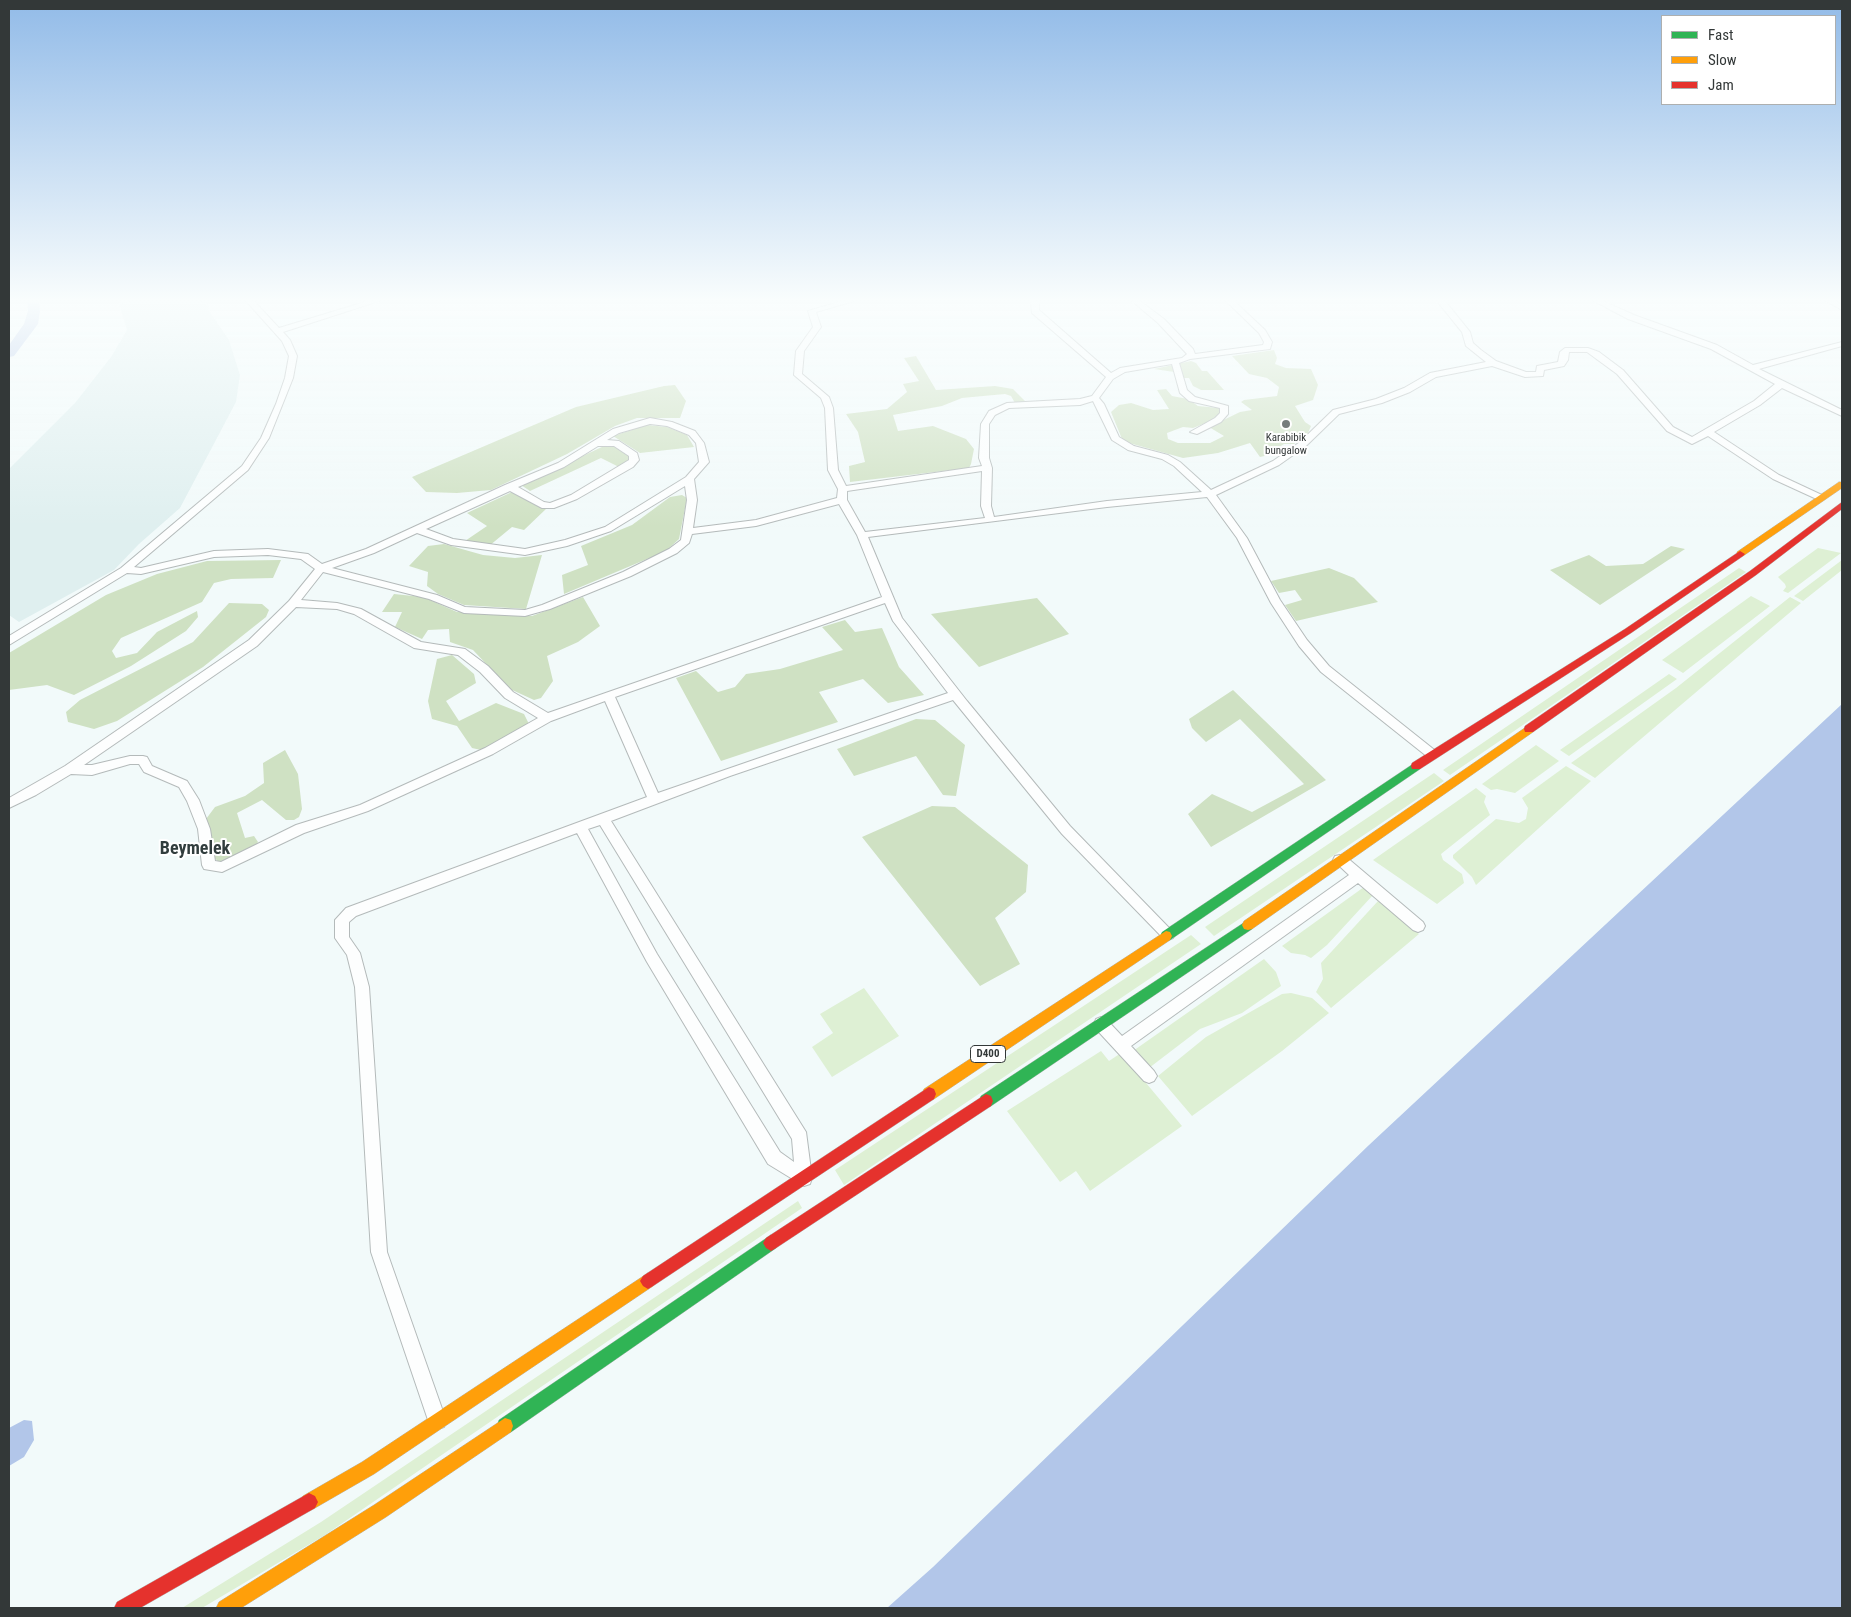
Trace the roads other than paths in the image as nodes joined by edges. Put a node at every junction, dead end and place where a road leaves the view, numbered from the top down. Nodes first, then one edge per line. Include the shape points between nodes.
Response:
1 (289, 376) edge
2 (800, 376) edge
3 (1113, 376) edge
4 (1178, 376) edge
5 (1430, 376) edge
6 (1624, 376) edge
7 (1767, 376) edge
8 (1110, 378) joint
9 (1781, 384) junction
10 (1095, 398) junction
11 (1842, 413) edge
12 (1194, 432) dead end
13 (1708, 432) junction
14 (596, 443) junction
15 (987, 468) junction
16 (689, 479) junction
17 (1842, 484) edge
18 (508, 488) junction
19 (843, 494) junction
20 (1210, 494) junction
21 (1821, 498) junction
22 (1842, 505) edge
23 (990, 520) junction
24 (417, 529) junction
25 (688, 532) junction
26 (862, 535) junction
27 (321, 568) junction
28 (125, 570) junction
29 (889, 598) junction
30 (293, 603) junction
31 (9, 641) edge
32 (956, 694) junction
33 (608, 695) junction
34 (547, 718) junction
35 (1433, 754) junction
36 (69, 769) junction
37 (655, 800) junction
38 (9, 802) edge
39 (604, 820) junction
40 (581, 828) junction
41 (1340, 860) junction
42 (1358, 876) junction
43 (1418, 926) dead end
44 (1168, 934) junction
45 (1101, 1024) junction
46 (1121, 1046) junction
47 (1149, 1076) dead end
48 (806, 1182) junction
49 (437, 1420) junction
50 (123, 1608) edge
51 (225, 1608) edge

1 - 28 street via 265,438 245,468
2 - 19 street via 824,398 829,408 833,470
3 - 8 street
4 - 12 street via 1183,391 1192,399 1224,406 1224,414 1218,420
5 - 20 street via 1407,390 1336,412 1303,444 1276,463
6 - 13 street via 1670,429 1692,441
7 - 9 street
8 - 10 street
9 - 11 street
9 - 13 street
10 - 15 street via 1080,402 1007,406 992,413 985,424 984,458
10 - 20 street via 1115,438 1131,448 1165,457 1177,464
13 - 21 street via 1776,477
14 - 16 street via 633,425 650,421 669,424 692,433 700,443 704,462
14 - 18 street via 561,465
14 - 18 street via 616,443 634,455 634,460 574,497 551,506 542,505 520,491
15 - 19 street
15 - 23 street via 986,506
16 - 24 street via 608,528 567,543 526,552 451,542
16 - 25 street via 692,500
17 - 21 highway, D400
18 - 24 street
19 - 25 street via 756,523
19 - 26 street
20 - 23 street
20 - 35 street via 1242,538 1275,601 1325,669
21 - 35 highway, D400 via 1628,631
22 - 41 highway via 1753,573
23 - 26 street
24 - 27 street via 370,551
25 - 27 street via 686,540 673,551 626,574 524,613 464,610 433,597
26 - 29 street
27 - 28 street via 304,556 268,552 214,554 141,571
27 - 30 street
28 - 31 street
29 - 32 street via 897,618
29 - 33 street
30 - 34 street via 357,611 418,645 460,652 484,669 509,695
30 - 36 street via 253,643
32 - 37 street
32 - 44 street via 1066,830
33 - 34 street
33 - 37 street
34 - 36 street via 489,751 336,819 300,829 222,867 209,865 204,829 183,784 148,769 143,760 130,760 92,770
35 - 44 highway, D400
36 - 38 street
37 - 39 street
39 - 40 street
39 - 48 street via 800,1137
40 - 48 street via 652,958 774,1158
40 - 49 street via 351,912 342,920 342,938 353,953 362,987 379,1252
41 - 42 street
41 - 45 highway
42 - 43 street
42 - 46 street
44 - 48 highway, D400
45 - 46 street
45 - 51 highway via 854,1190 821,1203 380,1511
46 - 47 street
48 - 49 highway, D400
49 - 50 highway, D400 via 368,1468

